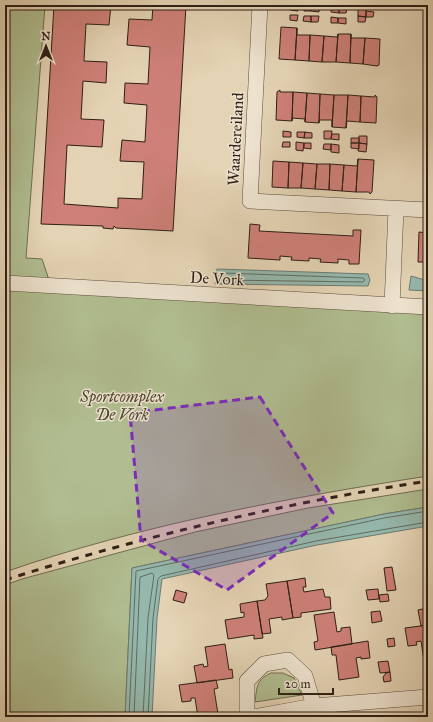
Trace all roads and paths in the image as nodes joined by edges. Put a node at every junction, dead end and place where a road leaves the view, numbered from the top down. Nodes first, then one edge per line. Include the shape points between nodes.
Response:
1 (260, 5) edge
2 (396, 208) junction
3 (428, 210) edge
4 (5, 283) edge
5 (392, 306) junction
6 (428, 307) edge
7 (428, 697) edge
8 (311, 707) junction
9 (247, 717) edge
10 (253, 717) edge

1 - 2 street, Waardereiland via 250,201
2 - 3 street, Waardereiland
2 - 5 street
4 - 5 street, De Vork
5 - 6 street, De Vork
7 - 8 street
8 - 9 street via 305,676 288,660 264,664 247,682
8 - 10 street

